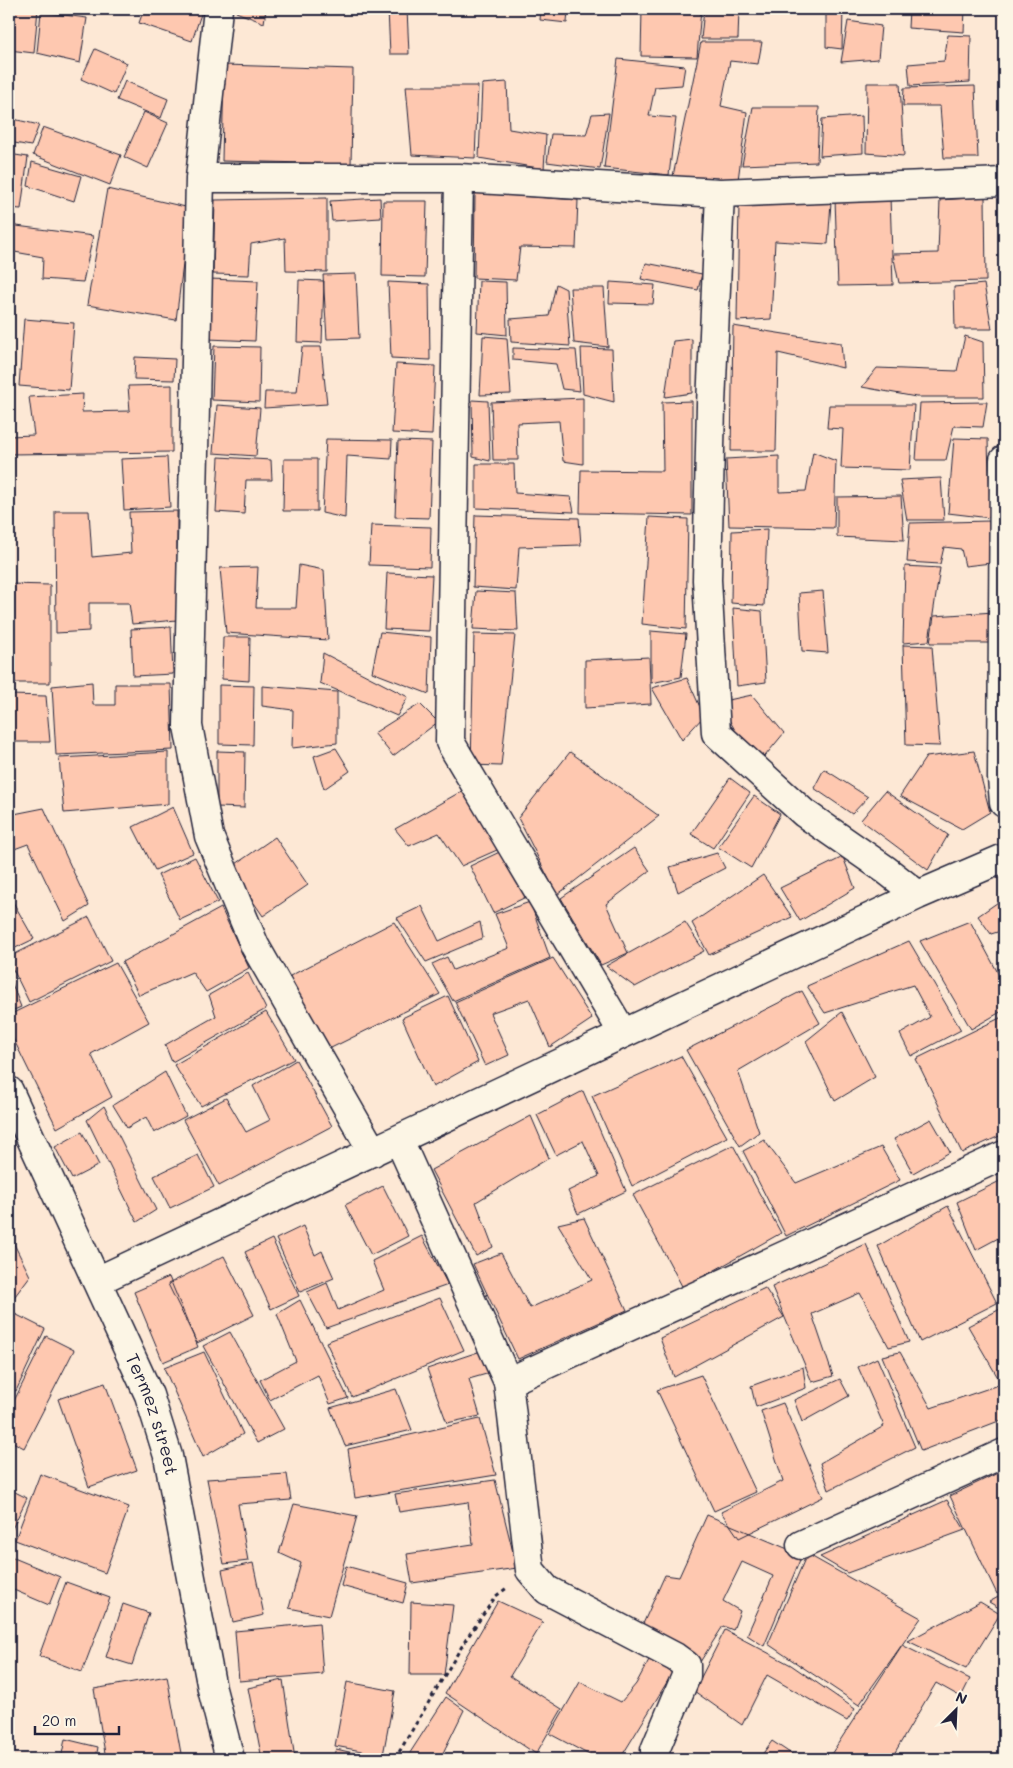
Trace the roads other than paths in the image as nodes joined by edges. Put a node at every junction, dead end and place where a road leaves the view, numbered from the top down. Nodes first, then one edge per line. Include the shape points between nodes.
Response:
1 (218, 9) edge
2 (200, 178) junction
3 (459, 178) junction
4 (1004, 182) edge
5 (720, 193) junction
6 (1004, 460) edge
7 (1004, 803) edge
8 (1004, 858) edge
9 (918, 895) junction
10 (623, 1033) junction
11 (9, 1092) edge
12 (399, 1140) junction
13 (373, 1152) junction
14 (1004, 1155) edge
15 (97, 1281) junction
16 (508, 1382) junction
17 (1004, 1453) edge
18 (801, 1545) dead end
19 (230, 1759) edge
20 (656, 1759) edge

1 - 2 street
2 - 3 street
2 - 13 street via 188,726 209,836 255,946
3 - 5 street
3 - 10 street via 450,742
4 - 5 street
5 - 9 street via 707,580 716,733 804,812
6 - 7 street
8 - 9 street
9 - 10 street
10 - 12 street
11 - 15 street, Termez street
12 - 13 street
12 - 16 street
13 - 15 street
14 - 16 street
15 - 19 street, Termez street via 149,1394 168,1456 212,1689
16 - 20 street via 530,1570 547,1590 686,1665 686,1676 655,1750
17 - 18 street

